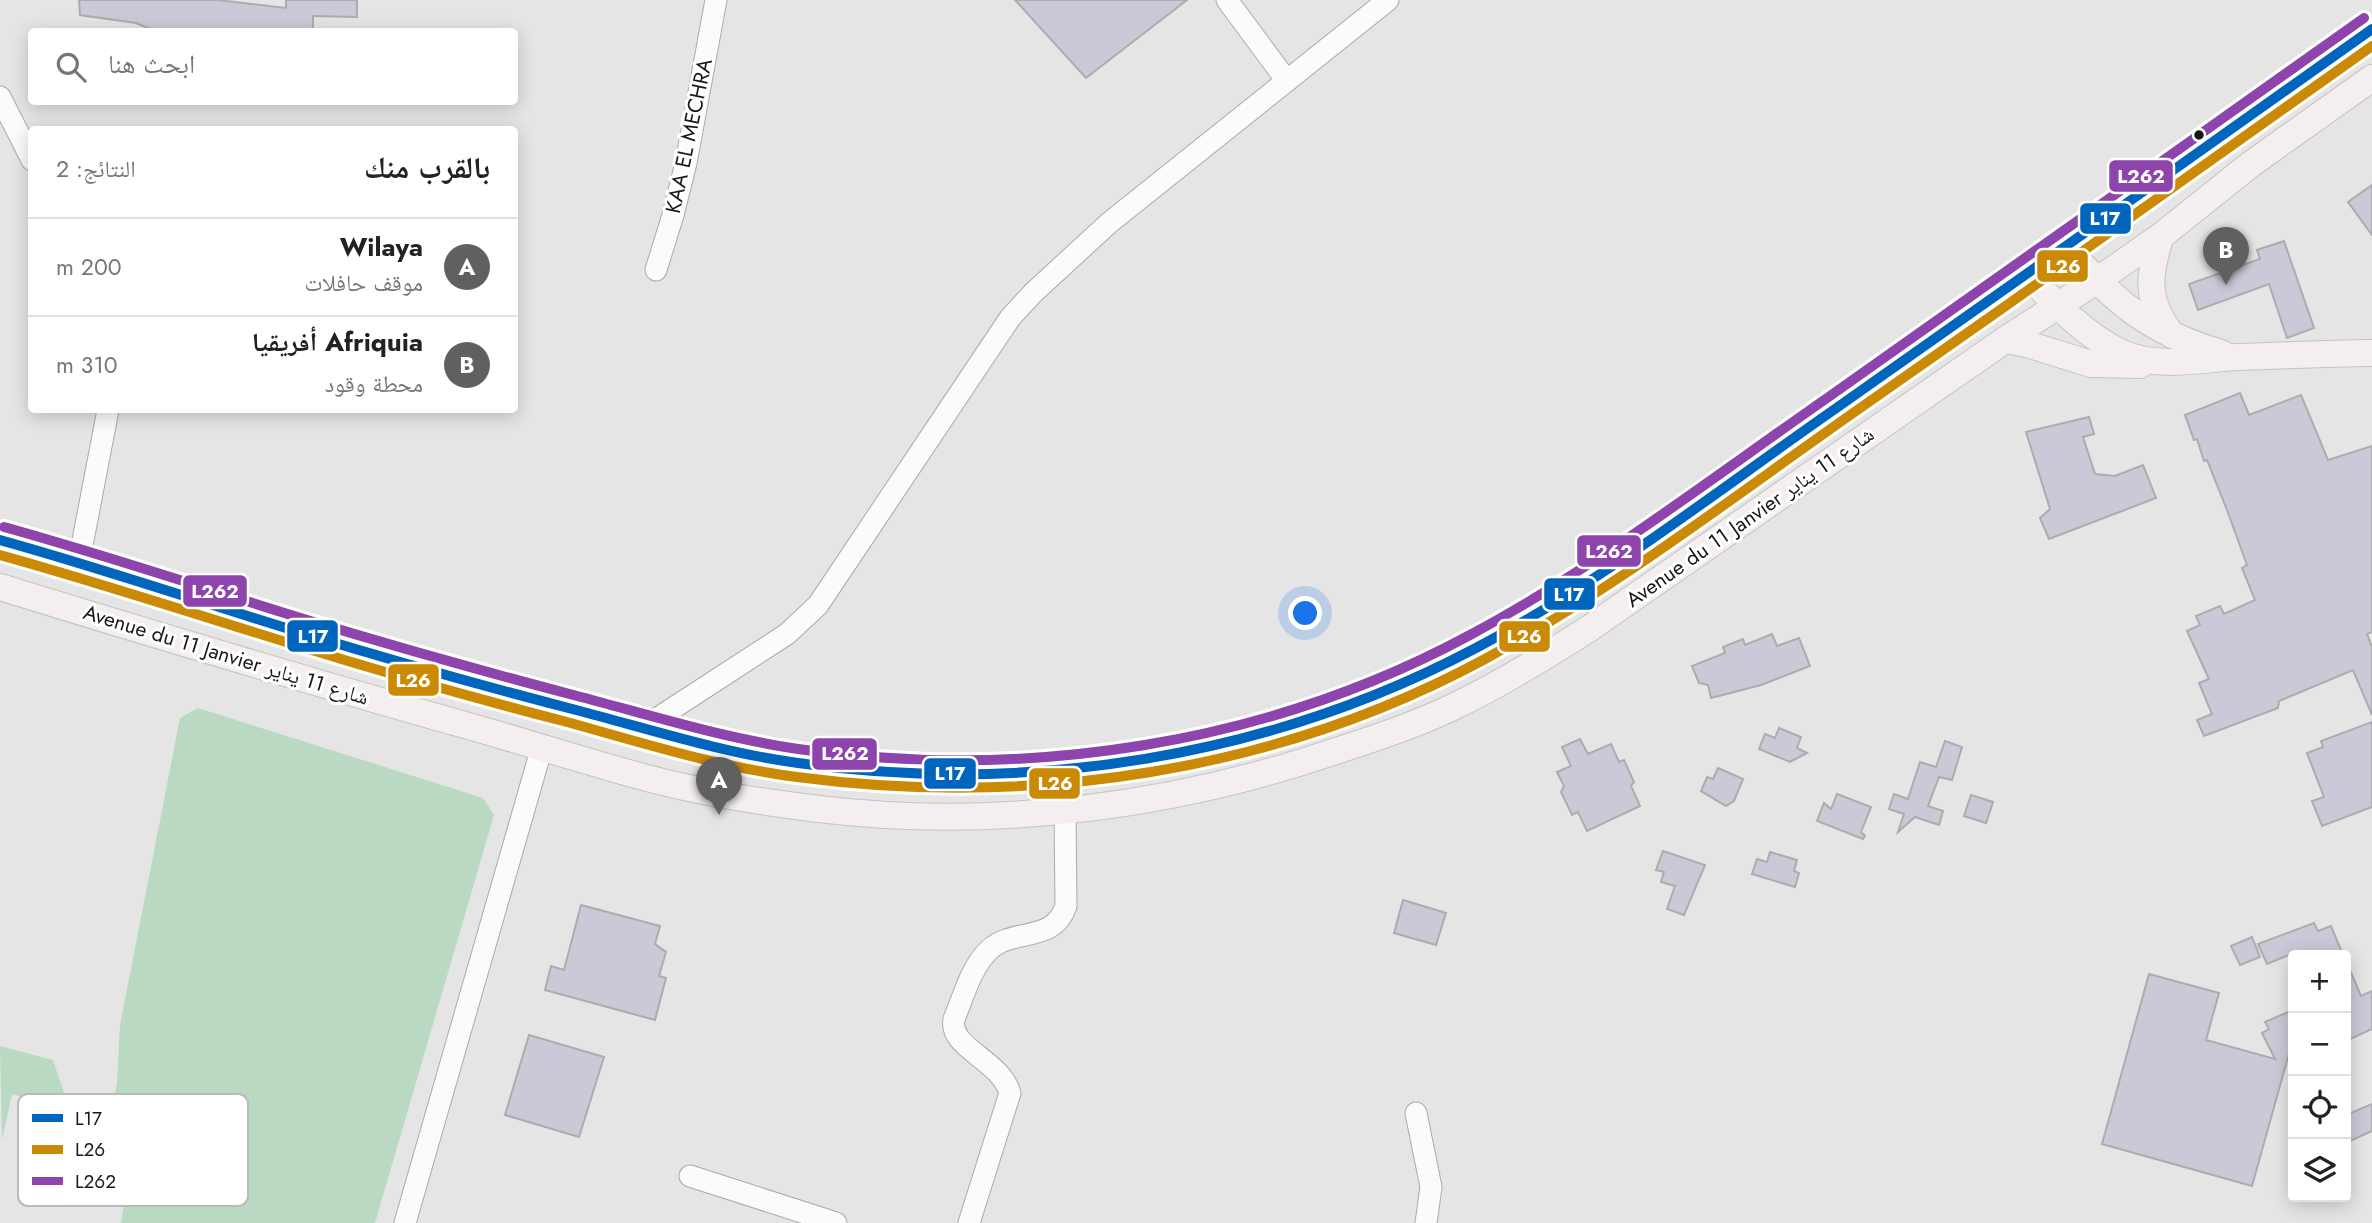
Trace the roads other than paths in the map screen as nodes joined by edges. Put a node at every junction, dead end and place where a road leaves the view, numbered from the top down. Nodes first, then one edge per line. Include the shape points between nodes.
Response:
1 (716, 0) edge
2 (1227, 0) edge
3 (1388, 0) edge
4 (2372, 29) edge
5 (2372, 78) edge
6 (1287, 81) junction
7 (0, 97) edge
8 (28, 152) edge
9 (2161, 236) junction
10 (2067, 248) junction
11 (656, 270) dead end
12 (2028, 275) junction
13 (2096, 282) junction
14 (2059, 306) junction
15 (2005, 340) junction
16 (2170, 349) junction
17 (2372, 353) edge
18 (107, 413) edge
19 (0, 540) edge
20 (79, 561) junction
21 (0, 587) edge
22 (641, 729) junction
23 (542, 747) junction
24 (1065, 810) junction
25 (1416, 1114) dead end
26 (690, 1175) dead end
27 (405, 1223) edge
28 (836, 1223) edge
29 (969, 1223) edge
30 (1426, 1223) edge

1 - 11 street, KAA EL MECHRA via 686,163
2 - 6 street
3 - 6 street
4 - 10 main road, Avenue du 11 Janvier شارع 11 يناير
5 - 9 main road, Avenue du 11 Janvier شارع 11 يناير via 2251,164
6 - 22 street via 1109,223 1010,318 812,611 787,634
7 - 8 street
9 - 13 main road, Avenue du 11 Janvier شارع 11 يناير
9 - 16 main road via 2151,293
10 - 12 main road, Avenue du 11 Janvier شارع 11 يناير
10 - 13 main road
12 - 14 main road
12 - 22 main road, Avenue du 11 Janvier شارع 11 يناير via 1547,607 1402,684 1293,724 1197,750 1109,765 956,775 793,762
13 - 14 main road, Avenue du 11 Janvier شارع 11 يناير
13 - 16 main road
14 - 15 main road, Avenue du 11 Janvier شارع 11 يناير
14 - 16 main road via 2114,349 2140,358
15 - 16 main road via 2091,364 2136,365
15 - 24 main road, Avenue du 11 Janvier شارع 11 يناير via 1590,628 1531,666 1454,706 1377,739 1272,771 1178,794
16 - 17 main road via 2236,357
18 - 20 street
19 - 20 main road, Avenue du 11 Janvier شارع 11 يناير
20 - 22 main road, Avenue du 11 Janvier شارع 11 يناير via 398,662
21 - 23 main road, Avenue du 11 Janvier شارع 11 يناير
23 - 24 main road, Avenue du 11 Janvier شارع 11 يناير via 705,792 822,810 920,816
23 - 27 street
24 - 29 street via 1063,915 1050,928 1006,939 986,952 952,1027 957,1039 997,1070 1010,1093
25 - 30 street via 1431,1187
26 - 28 street

